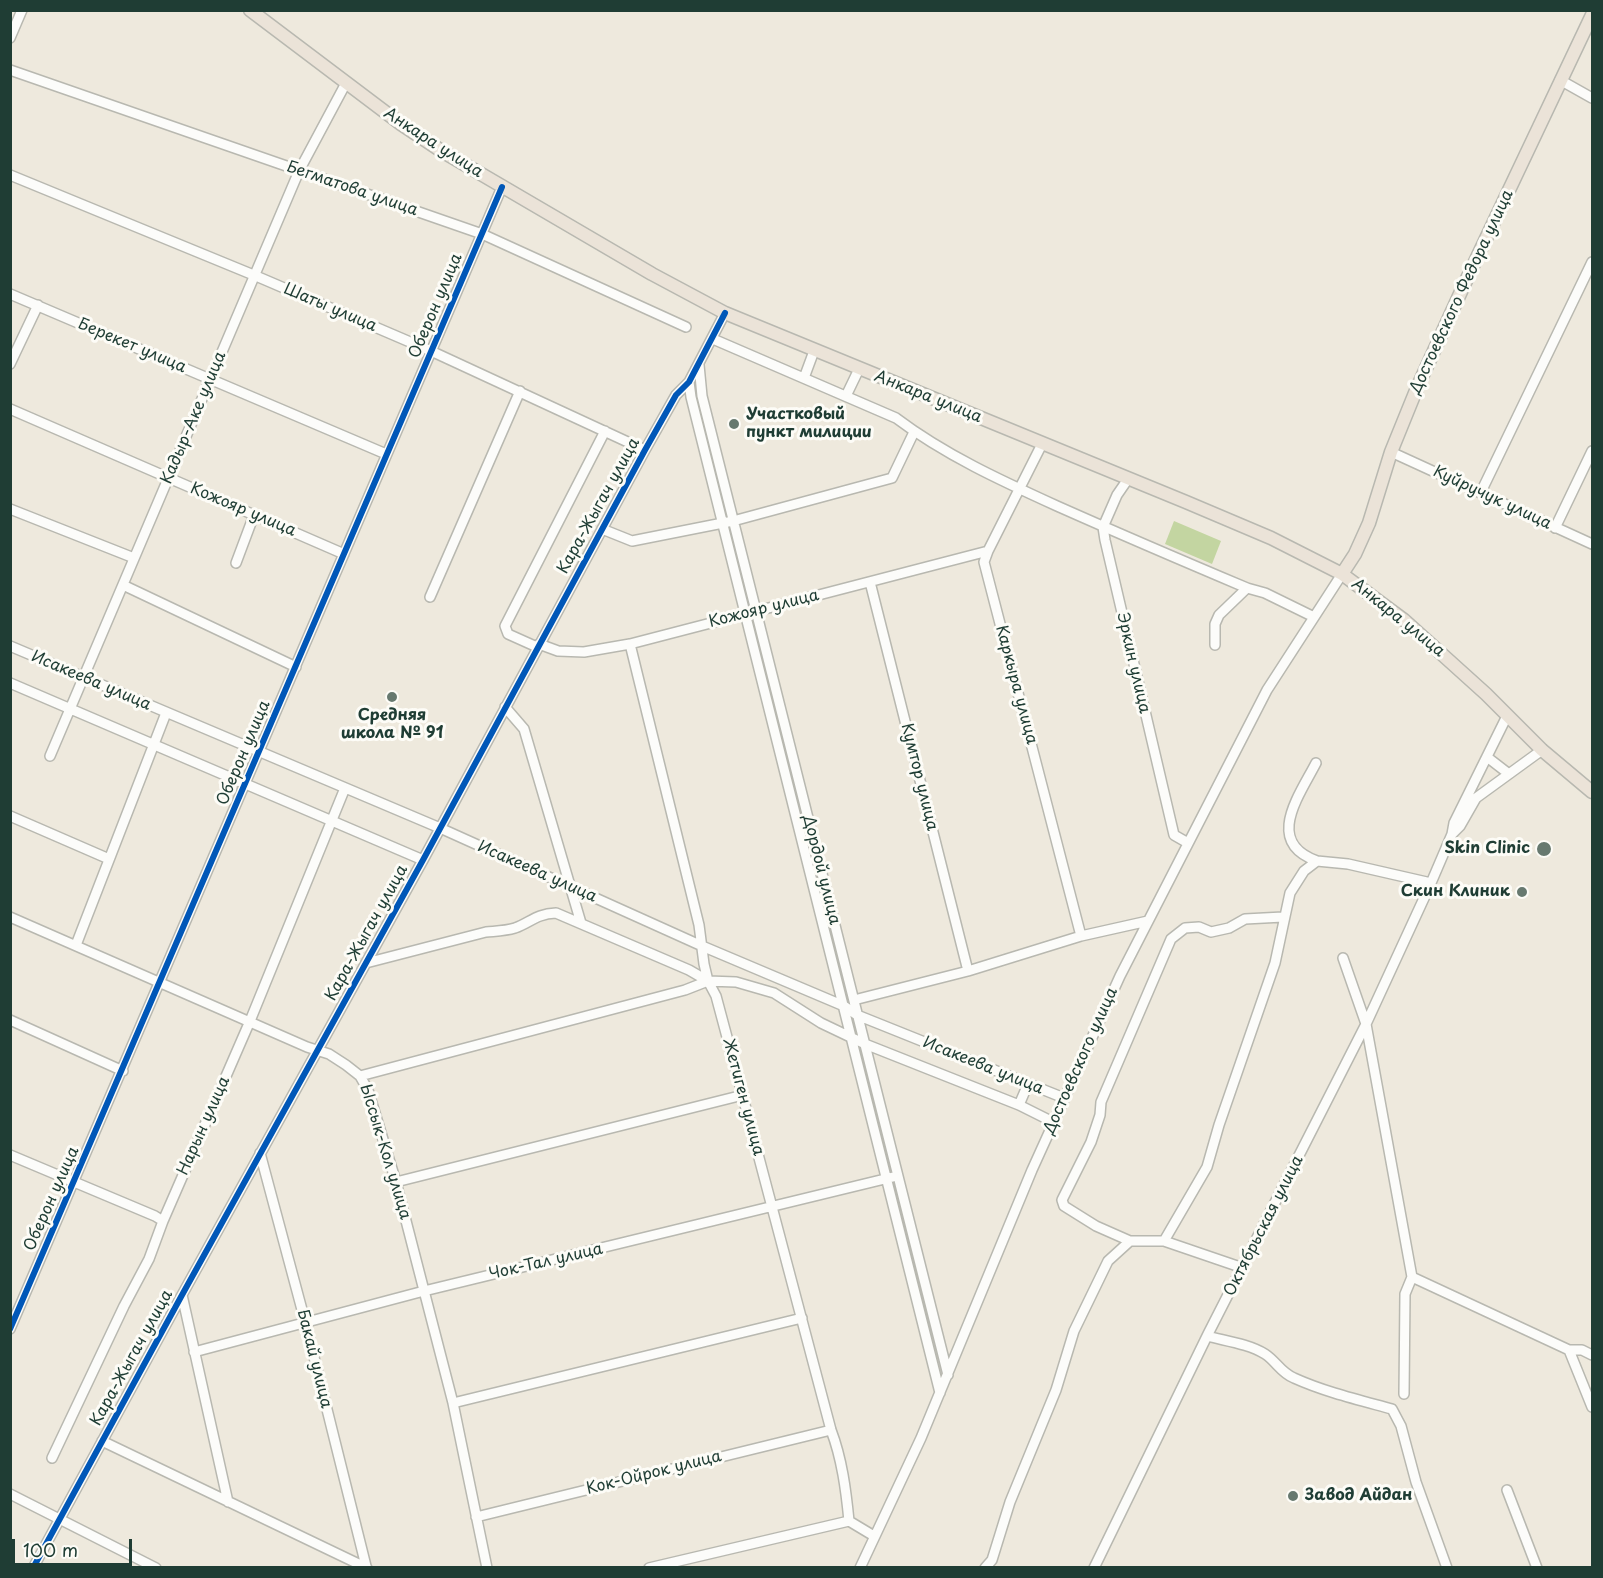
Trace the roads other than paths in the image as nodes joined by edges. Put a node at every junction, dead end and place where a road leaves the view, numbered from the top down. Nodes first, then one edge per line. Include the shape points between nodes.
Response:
1 (22, 10) edge
2 (250, 10) edge
3 (1593, 15) edge
4 (10, 38) edge
5 (10, 70) edge
6 (1560, 80) junction
7 (346, 83) junction
8 (1593, 98) edge
9 (299, 171) junction
10 (10, 175) edge
11 (502, 187) junction
12 (482, 234) junction
13 (1593, 262) edge
14 (256, 276) junction
15 (10, 294) edge
16 (38, 305) junction
17 (725, 313) junction
18 (686, 327) dead end
19 (712, 339) junction
20 (431, 351) junction
21 (814, 351) junction
22 (699, 363) junction
23 (10, 364) edge
24 (859, 369) junction
25 (804, 378) junction
26 (210, 379) junction
27 (689, 382) junction
28 (680, 391) junction
29 (520, 392) junction
30 (846, 396) junction
31 (691, 397) junction
32 (10, 409) edge
33 (605, 431) junction
34 (914, 432) junction
35 (1042, 444) junction
36 (645, 450) junction
37 (1593, 451) edge
38 (1392, 452) junction
39 (386, 454) junction
40 (169, 478) junction
41 (1128, 479) junction
42 (1020, 489) junction
43 (1481, 492) junction
44 (10, 509) edge
45 (254, 515) junction
46 (733, 521) junction
47 (723, 524) junction
48 (1103, 527) junction
49 (1555, 528) junction
50 (602, 529) junction
51 (1593, 544) edge
52 (988, 551) junction
53 (344, 554) junction
54 (134, 558) junction
55 (236, 563) dead end
56 (1342, 574) junction
57 (870, 582) junction
58 (123, 585) junction
59 (1247, 588) junction
60 (430, 597) dead end
61 (756, 611) junction
62 (745, 614) junction
63 (1314, 617) junction
64 (630, 644) junction
65 (538, 645) junction
66 (1215, 645) dead end
67 (10, 646) edge
68 (296, 667) junction
69 (84, 678) junction
70 (10, 683) edge
71 (504, 707) junction
72 (71, 709) junction
73 (166, 713) junction
74 (1507, 716) junction
75 (154, 743) junction
76 (1542, 750) junction
77 (260, 751) junction
78 (50, 756) dead end
79 (1487, 757) junction
80 (1316, 763) dead end
81 (1509, 774) junction
82 (246, 783) junction
83 (345, 788) junction
84 (1593, 792) edge
85 (10, 816) edge
86 (332, 821) junction
87 (440, 828) junction
88 (1452, 834) junction
89 (1188, 843) junction
90 (110, 859) junction
91 (423, 860) junction
92 (1317, 861) junction
93 (1431, 883) junction
94 (569, 887) junction
95 (10, 917) edge
96 (1283, 917) junction
97 (1148, 921) junction
98 (581, 923) junction
99 (1081, 936) junction
100 (76, 945) junction
101 (702, 946) junction
102 (1343, 958) dead end
103 (366, 963) junction
104 (968, 971) junction
105 (708, 981) junction
106 (161, 982) junction
107 (854, 1000) junction
108 (844, 1006) junction
109 (857, 1015) junction
110 (10, 1020) edge
111 (250, 1021) junction
112 (1366, 1024) junction
113 (852, 1038) junction
114 (865, 1044) junction
115 (318, 1050) junction
116 (123, 1071) junction
117 (360, 1076) junction
118 (1028, 1084) junction
119 (743, 1095) junction
120 (1064, 1098) junction
121 (1019, 1105) junction
122 (1053, 1122) junction
123 (260, 1153) junction
124 (10, 1155) edge
125 (898, 1176) junction
126 (887, 1179) junction
127 (75, 1182) junction
128 (396, 1182) junction
129 (771, 1208) junction
130 (162, 1221) junction
131 (1130, 1241) junction
132 (1164, 1241) junction
133 (1243, 1268) junction
134 (1412, 1277) junction
135 (424, 1291) junction
136 (182, 1294) junction
137 (802, 1318) junction
138 (305, 1321) junction
139 (10, 1329) edge
140 (1207, 1336) junction
141 (940, 1348) junction
142 (960, 1348) junction
143 (1569, 1350) junction
144 (194, 1352) junction
145 (1593, 1355) edge
146 (934, 1369) junction
147 (948, 1376) junction
148 (940, 1393) junction
149 (1404, 1394) dead end
150 (453, 1403) junction
151 (1593, 1407) edge
152 (831, 1430) junction
153 (102, 1441) junction
154 (52, 1458) dead end
155 (1507, 1490) dead end
156 (10, 1494) edge
157 (228, 1502) junction
158 (476, 1517) junction
159 (59, 1519) junction
160 (849, 1521) junction
161 (874, 1536) junction
162 (367, 1567) edge
163 (33, 1568) edge
164 (156, 1568) edge
165 (487, 1568) edge
166 (649, 1568) edge
167 (860, 1568) edge
168 (985, 1568) edge
169 (1094, 1568) edge
170 (1447, 1568) edge
171 (1537, 1568) edge

1 - 4 street
2 - 7 main road, Анкара улица
3 - 6 main road, Достоевского Федора улица
5 - 9 street, Бегматова улица
6 - 8 street
6 - 38 main road, Достоевского Федора улица via 1426,367
7 - 9 street, Кадыр-Аке улица
7 - 11 main road, Анкара улица via 401,124
9 - 12 street, Бегматова улица
9 - 14 street, Кадыр-Аке улица
10 - 14 street, Шаты улица
11 - 12 street, Оберон улица
11 - 17 main road, Анкара улица
12 - 18 street, Бегматова улица
12 - 20 street, Оберон улица
13 - 43 street
14 - 20 street, Шаты улица
14 - 26 street, Кадыр-Аке улица
15 - 16 street, Берекет улица
16 - 23 street
16 - 26 street, Берекет улица
17 - 19 street, Кара-Жыгач улица
17 - 21 main road, Анкара улица
19 - 22 street, Кара-Жыгач улица
19 - 25 street
20 - 29 street, Шаты улица
20 - 39 street, Оберон улица
21 - 24 main road, Анкара улица
21 - 25 street
22 - 27 street, Кара-Жыгач улица
22 - 46 street, Дордой улица via 702,396
24 - 30 street
24 - 35 main road, Анкара улица
25 - 30 street
26 - 39 street, Берекет улица
26 - 40 street, Кадыр-Аке улица
27 - 28 street, Кара-Жыгач улица
27 - 31 street, Дордой улица
28 - 31 street
28 - 36 street, Кара-Жыгач улица
29 - 33 street, Шаты улица
29 - 60 street
30 - 34 street via 896,418
31 - 47 street, Дордой улица
32 - 40 street, Кожояр улица
33 - 36 street, Шаты улица
33 - 65 street, Кожояр улица via 505,626 508,634
34 - 42 street
34 - 46 street via 892,478
35 - 41 main road, Анкара улица
35 - 42 street, Каркыра улица
36 - 50 street, Кара-Жыгач улица
37 - 49 street
38 - 43 street, Куйручук улица
38 - 56 main road, Достоевского Федора улица via 1369,523
39 - 53 street, Оберон улица
40 - 45 street, Кожояр улица
40 - 54 street, Кадыр-Аке улица
41 - 48 street
41 - 56 main road, Анкара улица via 1271,538
42 - 48 street
42 - 52 street, Каркыра улица
43 - 49 street, Куйручук улица
44 - 54 street
45 - 53 street, Кожояр улица
45 - 55 street
46 - 47 street
46 - 61 street, Дордой улица
47 - 50 street via 632,541
47 - 62 street, Дордой улица
48 - 59 street
48 - 89 street, Эркин улица via 1174,835
49 - 51 street, Куйручук улица
50 - 65 street, Кара-Жыгач улица
52 - 57 street, Кожояр улица
52 - 99 street, Каркыра улица via 984,562
53 - 68 street, Оберон улица
54 - 58 street, Кадыр-Аке улица
56 - 63 street, Достоевского улица
56 - 74 main road, Анкара улица via 1404,620
57 - 61 street, Кожояр улица
57 - 104 street, Кумтор улица
58 - 68 street
58 - 69 street, Кадыр-Аке улица
59 - 63 street
59 - 66 street via 1219,615
61 - 62 street, Кожояр улица
61 - 107 street, Дордой улица
62 - 64 street, Кожояр улица
62 - 108 street, Дордой улица
63 - 89 street, Достоевского улица via 1267,690
64 - 65 street, Кожояр улица via 584,652
64 - 101 street, Жетиген улица
65 - 71 street, Кара-Жыгач улица
67 - 69 street, Исакеева улица
68 - 77 street, Оберон улица
69 - 72 street, Кадыр-Аке улица
69 - 73 street, Исакеева улица
70 - 72 street, Исакеева улица
71 - 87 street, Кара-Жыгач улица
71 - 94 street via 524,729
72 - 75 street, Исакеева улица
72 - 78 street, Кадыр-Аке улица
73 - 75 street
73 - 77 street, Исакеева улица
74 - 76 main road, Анкара улица
74 - 79 street, Октябрьская улица
75 - 82 street, Исакеева улица
75 - 90 street
76 - 81 street, Октябрьская улица
76 - 84 main road, Анкара улица
77 - 82 street, Оберон улица
77 - 83 street, Исакеева улица
79 - 81 street
79 - 88 street, Октябрьская улица
80 - 92 street via 1290,814 1289,831 1294,848
81 - 88 street, Октябрьская улица via 1476,798
82 - 86 street, Исакеева улица
82 - 106 street, Оберон улица
83 - 86 street, Нарын улица
83 - 87 street, Исакеева улица
85 - 90 street
86 - 91 street, Исакеева улица
86 - 111 street, Нарын улица
87 - 91 street, Кара-Жыгач улица
87 - 94 street, Исакеева улица
88 - 93 street, Октябрьская улица
89 - 97 street, Достоевского улица
90 - 100 street
91 - 103 street, Кара-Жыгач улица
92 - 93 street
92 - 96 street via 1304,870 1290,893
93 - 112 street, Октябрьская улица
94 - 98 street
94 - 101 street, Исакеева улица
95 - 100 street, Ыссык-Кол улица
96 - 131 street via 1245,918 1229,928 1211,932 1199,927 1185,928 1171,939 1101,1102 1091,1142 1062,1200 1064,1206 1088,1221
96 - 132 street via 1275,963 1208,1167
97 - 99 street
97 - 120 street, Достоевского улица
98 - 103 street, Исакеева улица via 556,913 544,914 504,931 486,932
98 - 105 street, Исакеева улица via 689,969
99 - 104 street
100 - 106 street, Ыссык-Кол улица
101 - 105 street, Жетиген улица
101 - 108 street, Исакеева улица
102 - 112 street
103 - 115 street, Кара-Жыгач улица
104 - 107 street
105 - 113 street, Исакеева улица via 736,982 774,993
105 - 117 street
105 - 119 street, Жетиген улица via 716,996
106 - 111 street, Ыссык-Кол улица
106 - 116 street, Оберон улица
107 - 109 street, Дордой улица
108 - 109 street, Исакеева улица
108 - 113 street, Дордой улица
109 - 114 street, Дордой улица
109 - 118 street, Исакеева улица
110 - 116 street
111 - 115 street, Ыссык-Кол улица
111 - 130 street, Нарын улица
112 - 133 street, Октябрьская улица
112 - 134 street
113 - 114 street, Исакеева улица
113 - 126 street, Дордой улица
114 - 121 street, Исакеева улица
114 - 125 street, Дордой улица
115 - 117 street, Ыссык-Кол улица
115 - 123 street, Кара-Жыгач улица
116 - 127 street, Оберон улица
117 - 128 street, Ыссык-Кол улица via 368,1090
118 - 120 street, Исакеева улица
118 - 121 street
119 - 128 street
119 - 129 street, Жетиген улица
120 - 122 street, Достоевского улица
121 - 122 street, Исакеева улица
122 - 142 street, Достоевского улица
123 - 136 street, Кара-Жыгач улица
123 - 138 street, Бакай улица
124 - 127 street
125 - 126 street, Чок-Тал улица
125 - 141 street, Дордой улица
126 - 129 street, Чок-Тал улица
126 - 146 street, Дордой улица
127 - 130 street
127 - 139 street, Оберон улица
128 - 135 street, Ыссык-Кол улица
129 - 135 street, Чок-Тал улица
129 - 137 street, Жетиген улица
130 - 154 street, Нарын улица via 149,1259
131 - 132 street
131 - 168 street via 1108,1261 1074,1331 1056,1390 1010,1502 992,1560
132 - 133 street
133 - 140 street, Октябрьская улица
134 - 143 street
134 - 149 street via 1405,1294
135 - 138 street, Чок-Тал улица
135 - 150 street, Ыссык-Кол улица
136 - 144 street
136 - 153 street, Кара-Жыгач улица
137 - 150 street
137 - 152 street, Жетиген улица
138 - 144 street, Чок-Тал улица
138 - 162 street, Бакай улица
140 - 169 street, Октябрьская улица
140 - 170 street via 1256,1349 1293,1378 1392,1409
141 - 142 street via 952,1353
141 - 147 street, Дордой улица
142 - 147 street, Достоевского улица
143 - 145 street
143 - 151 street
144 - 157 street
146 - 147 street
146 - 148 street, Дордой улица
147 - 148 street, Достоевского улица
148 - 161 street, Достоевского улица
150 - 158 street, Ыссык-Кол улица
152 - 158 street, Кок-Ойрок улица
152 - 160 street, Жетиген улица via 845,1485
153 - 157 street
153 - 159 street, Кара-Жыгач улица
155 - 171 street
156 - 159 street
157 - 162 street
158 - 165 street, Ыссык-Кол улица
159 - 163 street, Кара-Жыгач улица
159 - 164 street
160 - 161 street
160 - 166 street
161 - 167 street, Достоевского улица

